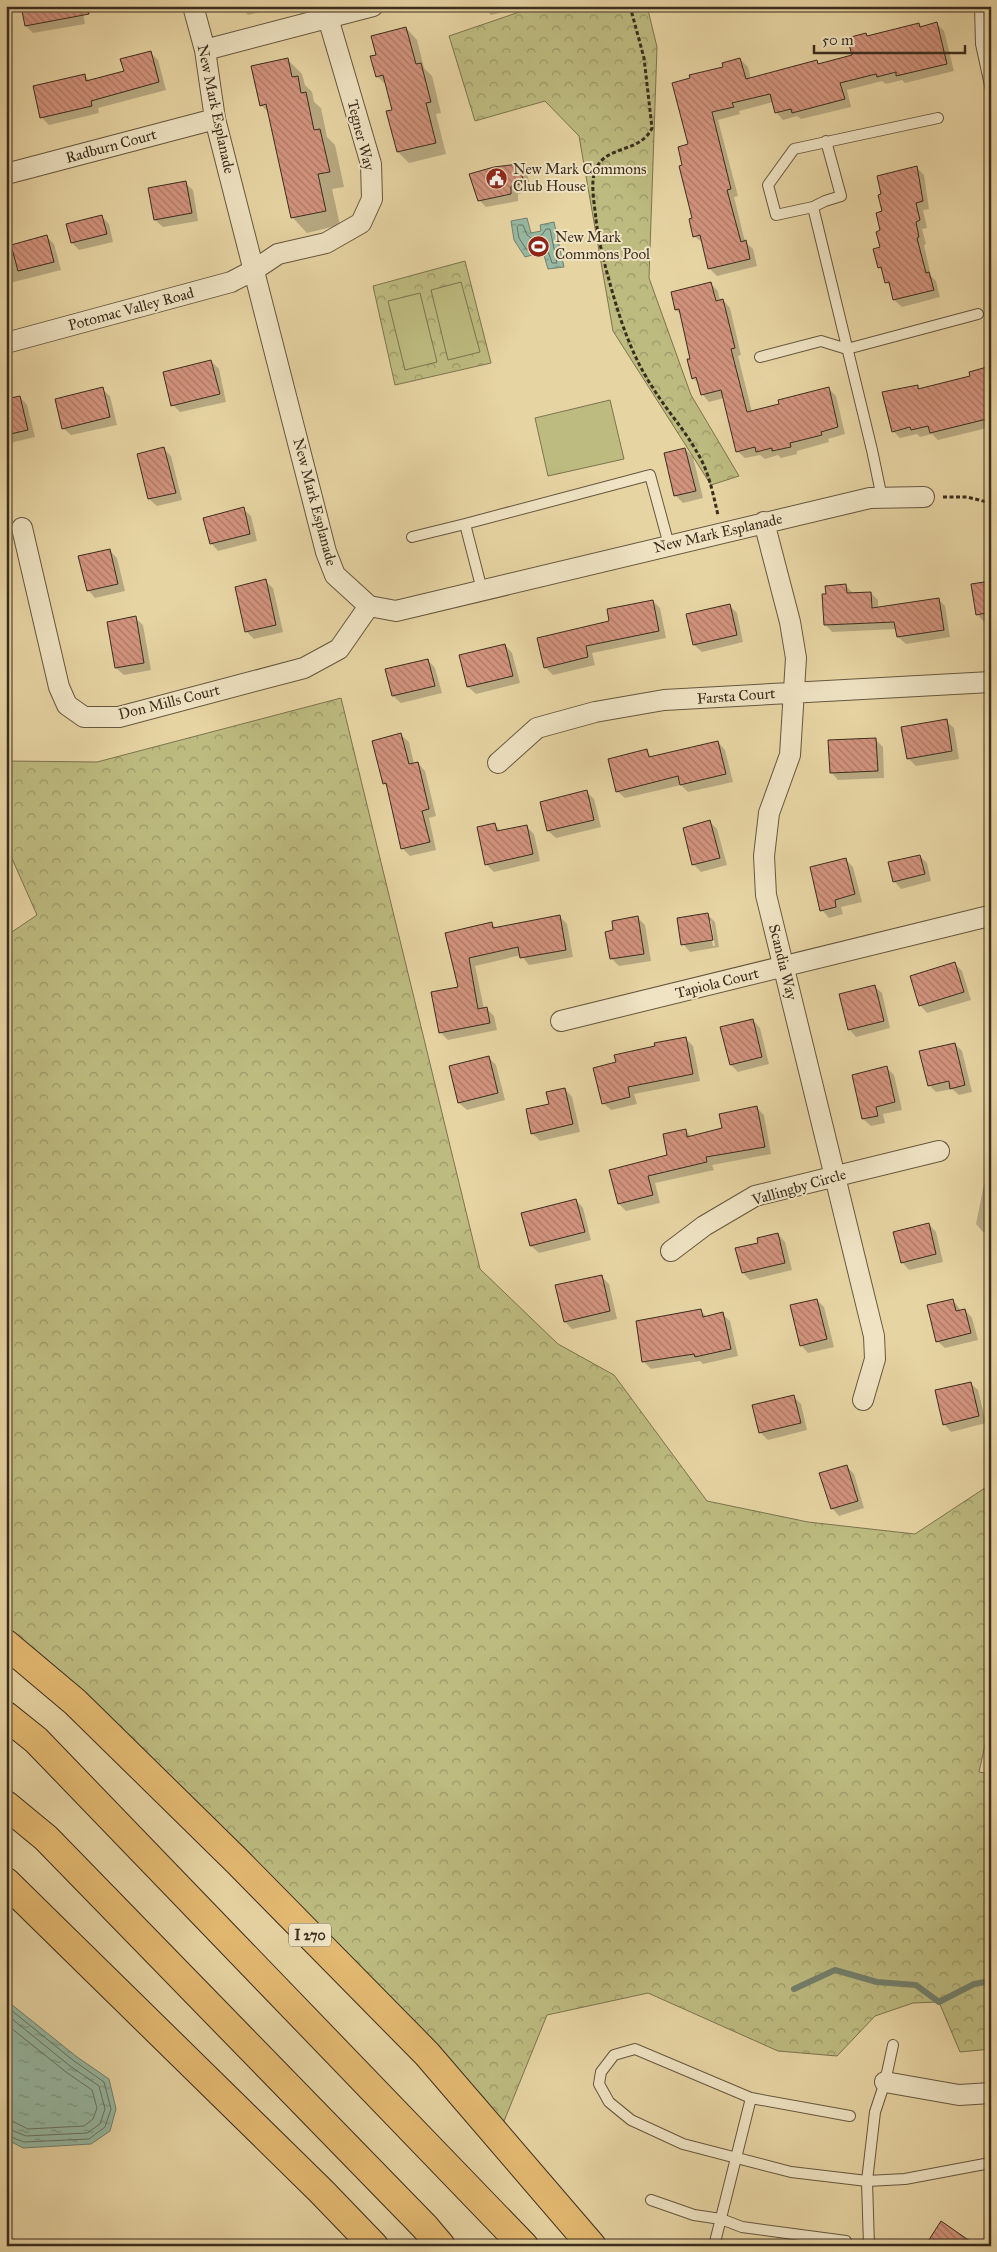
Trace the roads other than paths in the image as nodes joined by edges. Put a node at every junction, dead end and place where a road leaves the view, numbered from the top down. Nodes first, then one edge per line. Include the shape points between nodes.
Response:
1 (193, 6) edge
2 (373, 6) edge
3 (980, 6) edge
4 (328, 18) junction
5 (205, 50) junction
6 (991, 90) edge
7 (938, 118) dead end
8 (215, 119) junction
9 (826, 141) junction
10 (6, 174) edge
11 (813, 207) junction
12 (254, 270) junction
13 (978, 314) dead end
14 (6, 343) edge
15 (847, 349) junction
16 (760, 357) dead end
17 (924, 497) road end
18 (882, 498) junction
19 (764, 522) junction
20 (466, 524) junction
21 (22, 528) dead end
22 (412, 537) dead end
23 (669, 545) junction
24 (482, 590) junction
25 (368, 606) junction
26 (991, 682) edge
27 (794, 692) junction
28 (498, 763) dead end
29 (989, 916) dead end
30 (784, 967) junction
31 (561, 1020) dead end
32 (939, 1151) dead end
33 (834, 1176) junction
34 (671, 1251) dead end
35 (863, 1400) dead end
36 (6, 1644) edge
37 (6, 1716) edge
38 (6, 1805) edge
39 (6, 1882) edge
40 (893, 2045) dead end
41 (885, 2082) junction
42 (991, 2093) edge
43 (751, 2098) junction
44 (850, 2116) dead end
45 (738, 2158) junction
46 (990, 2164) edge
47 (866, 2180) junction
48 (651, 2200) dead end
49 (721, 2219) junction
50 (846, 2241) dead end
51 (374, 2246) edge
52 (441, 2246) edge
53 (524, 2246) edge
54 (592, 2246) edge
55 (714, 2246) edge
56 (869, 2246) edge

1 - 5 street, New Mark Esplanade
2 - 4 street
3 - 6 lane via 981,44
4 - 5 street
4 - 12 street, Tegner Way via 371,164 372,199 361,223 326,243 278,254
5 - 8 street, New Mark Esplanade
7 - 9 lane
8 - 10 street, Radburn Court
8 - 12 street, New Mark Esplanade
9 - 11 lane via 841,196
9 - 11 lane via 794,149 768,185 776,215
11 - 15 lane
12 - 14 street, Potomac Valley Road via 231,282
12 - 25 street, New Mark Esplanade via 326,552 335,575
13 - 15 lane
15 - 16 lane via 821,341
15 - 18 lane
17 - 18 street, New Mark Esplanade
18 - 19 street, New Mark Esplanade
19 - 23 street, New Mark Esplanade
19 - 27 street, Scandia Way via 790,622 796,658
20 - 22 lane
20 - 23 lane via 650,476
20 - 24 lane
21 - 25 street, Don Mills Court via 59,687 67,705 84,718 119,717 304,668 339,649
23 - 24 street, New Mark Esplanade
24 - 25 street, New Mark Esplanade via 396,611
26 - 27 street, Farsta Court
27 - 28 street, Farsta Court via 664,700 595,712 537,728
27 - 30 street, Scandia Way via 790,755 769,812 764,856 766,896
29 - 30 street, Tapiola Court
30 - 31 street, Tapiola Court
30 - 33 street, Scandia Way
32 - 33 street, Vallingby Circle
33 - 34 street, Vallingby Circle via 755,1196 704,1226
33 - 35 street, Scandia Way via 874,1336 875,1359
36 - 54 highway, I 270 via 75,1702 414,2040
37 - 53 highway via 36,1740
38 - 52 highway via 46,1838
39 - 51 highway
40 - 41 lane
41 - 42 street via 959,2095
41 - 47 lane via 875,2112
43 - 44 lane
43 - 45 lane
43 - 45 lane via 635,2049 614,2055 601,2072 599,2084 609,2102 631,2120 683,2144
45 - 47 lane via 791,2172
45 - 49 lane
46 - 47 lane via 905,2179
47 - 56 lane
48 - 49 lane via 694,2215
49 - 50 lane via 742,2227
49 - 55 lane

